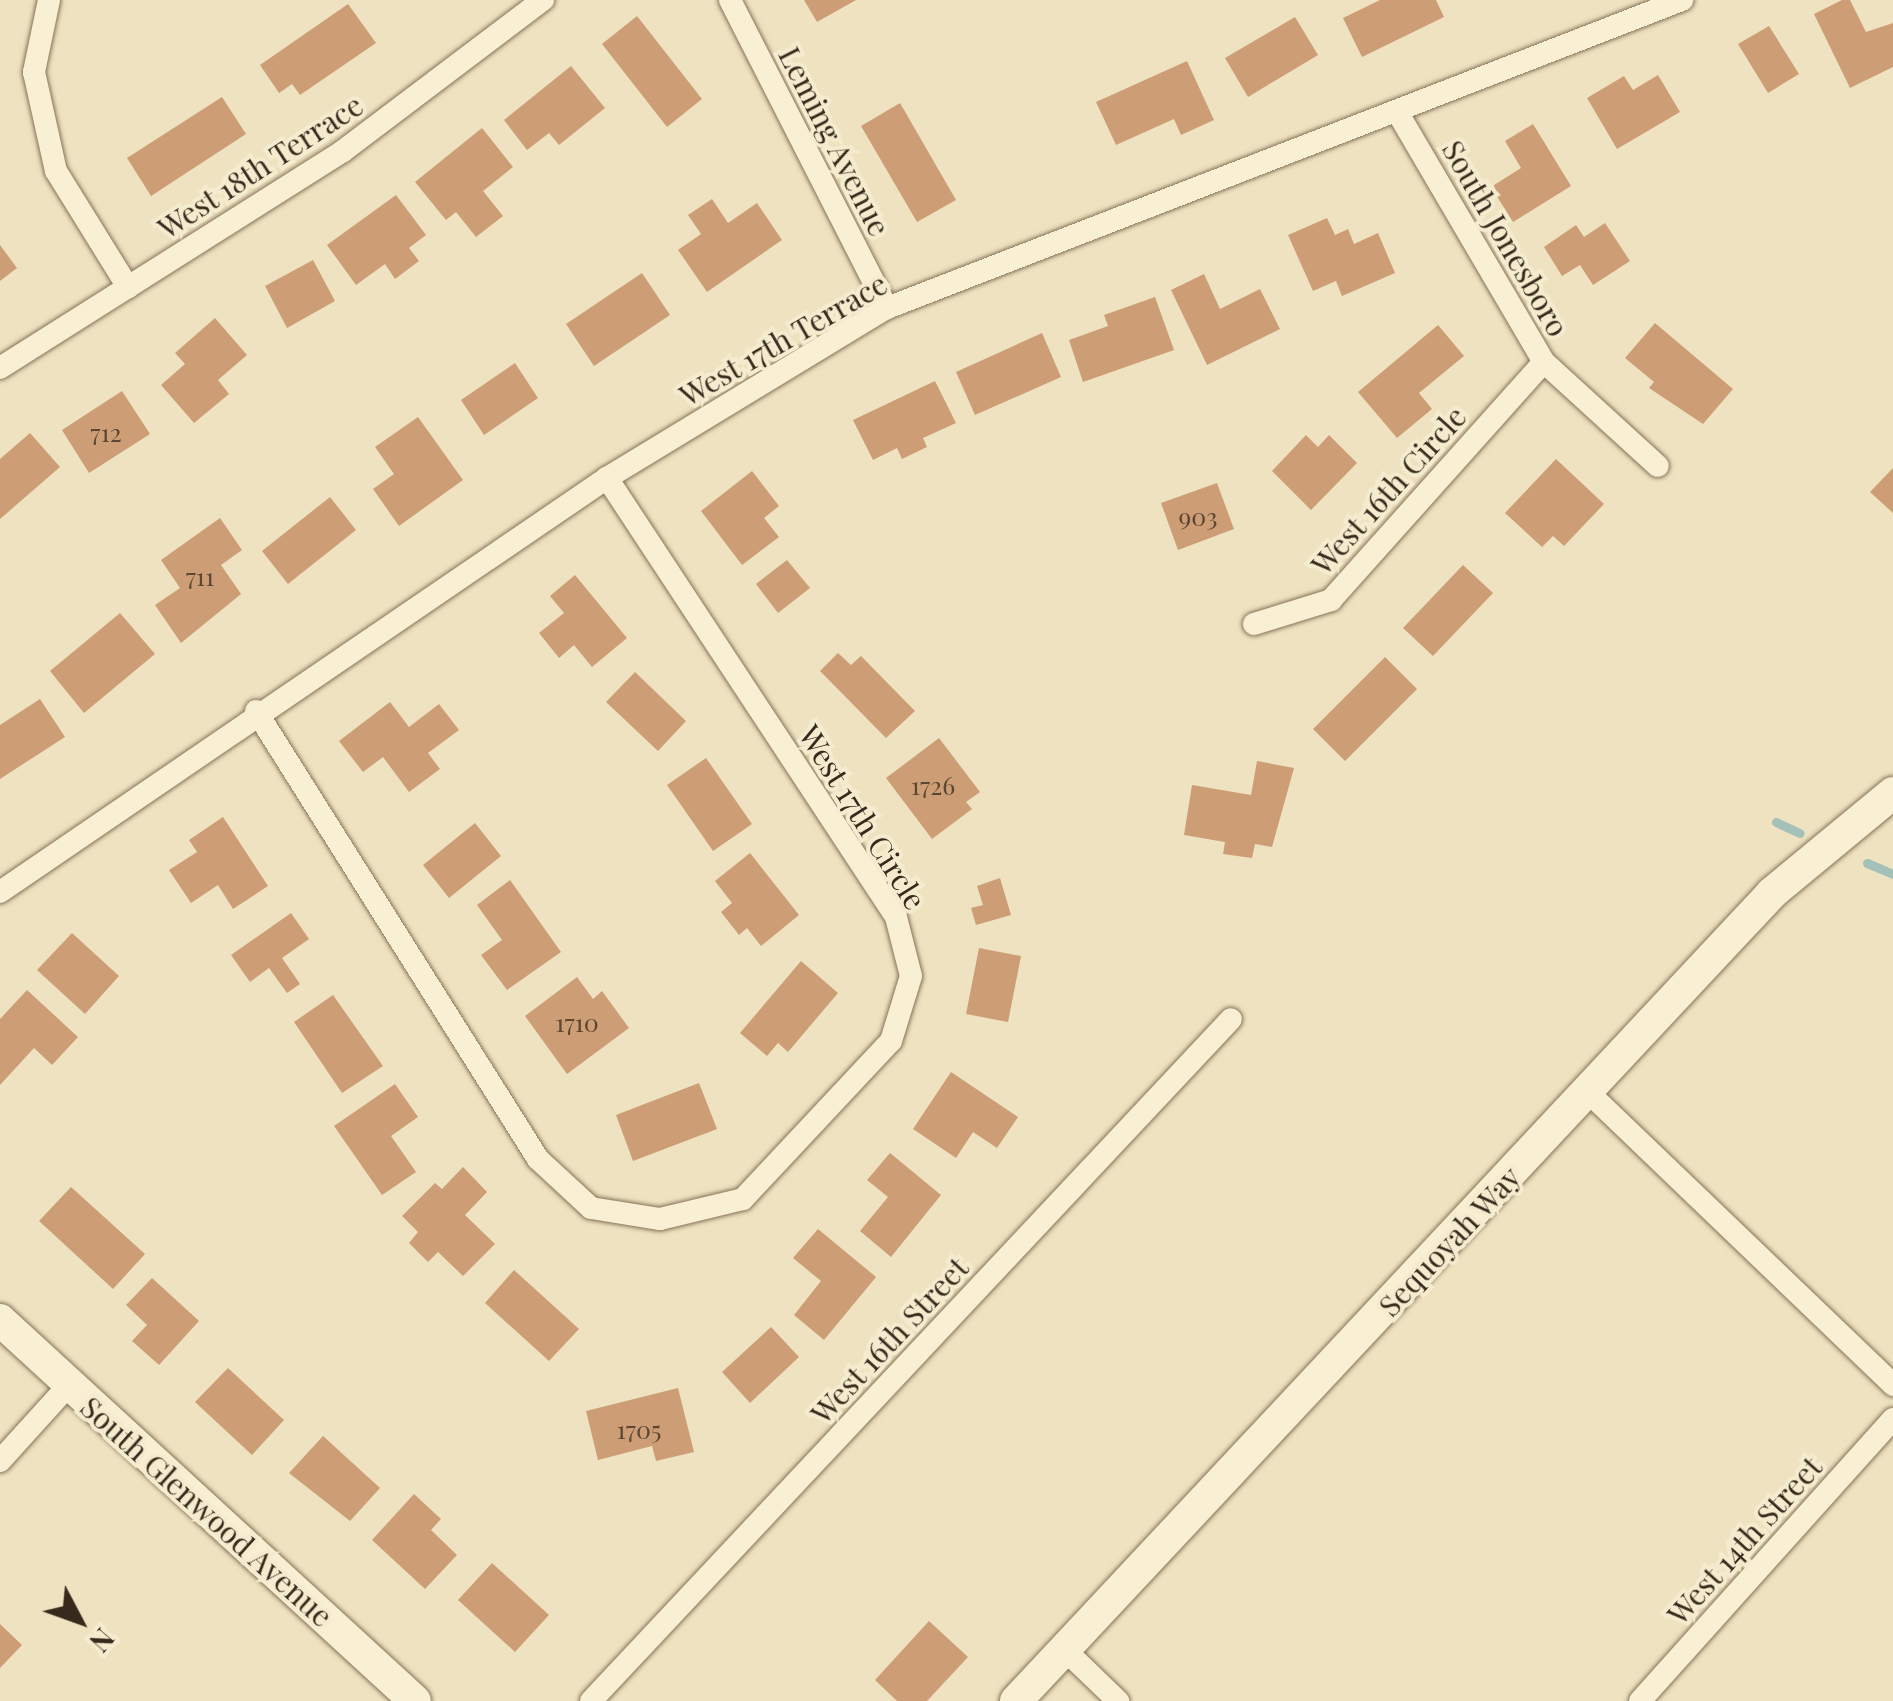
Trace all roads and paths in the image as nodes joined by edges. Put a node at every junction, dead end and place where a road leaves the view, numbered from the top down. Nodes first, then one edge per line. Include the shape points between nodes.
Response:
1 (48, 0) edge
2 (543, 0) edge
3 (730, 0) edge
4 (1682, 0) edge
5 (1399, 114) junction
6 (128, 288) junction
7 (886, 308) junction
8 (1544, 362) junction
9 (0, 368) edge
10 (1658, 466) dead end
11 (607, 478) junction
12 (1254, 624) dead end
13 (256, 712) junction
14 (1893, 793) edge
15 (0, 892) edge
16 (1231, 1019) dead end
17 (1588, 1093) junction
18 (0, 1320) edge
19 (69, 1384) junction
20 (1893, 1385) edge
21 (1893, 1419) edge
22 (0, 1461) edge
23 (1065, 1650) junction
24 (416, 1701) edge
25 (591, 1701) edge
26 (1016, 1701) edge
27 (1118, 1701) edge
28 (1640, 1701) edge

1 - 6 street via 34,72 56,171
2 - 6 street, West 18th Terrace via 343,152
3 - 7 street, Leming Avenue
4 - 5 street, West 17th Terrace
5 - 7 street, West 17th Terrace
5 - 8 street, South Jonesboro
6 - 9 street, West 18th Terrace
7 - 11 street, West 17th Terrace
8 - 10 street, South Jonesboro
8 - 12 street, West 16th Circle via 1331,600
11 - 13 street, West 17th Terrace
11 - 13 street, West 17th Circle via 896,917 911,976 891,1041 743,1200 660,1219 591,1208 538,1159
13 - 15 street, West 17th Terrace
14 - 17 street, Sequoyah Way via 1772,893
16 - 25 street, West 16th Street
17 - 20 street
17 - 23 street, Sequoyah Way
18 - 19 street, South Glenwood Avenue
19 - 22 street
19 - 24 street, South Glenwood Avenue
21 - 28 street, West 14th Street
23 - 26 street, Sequoyah Way
23 - 27 street

